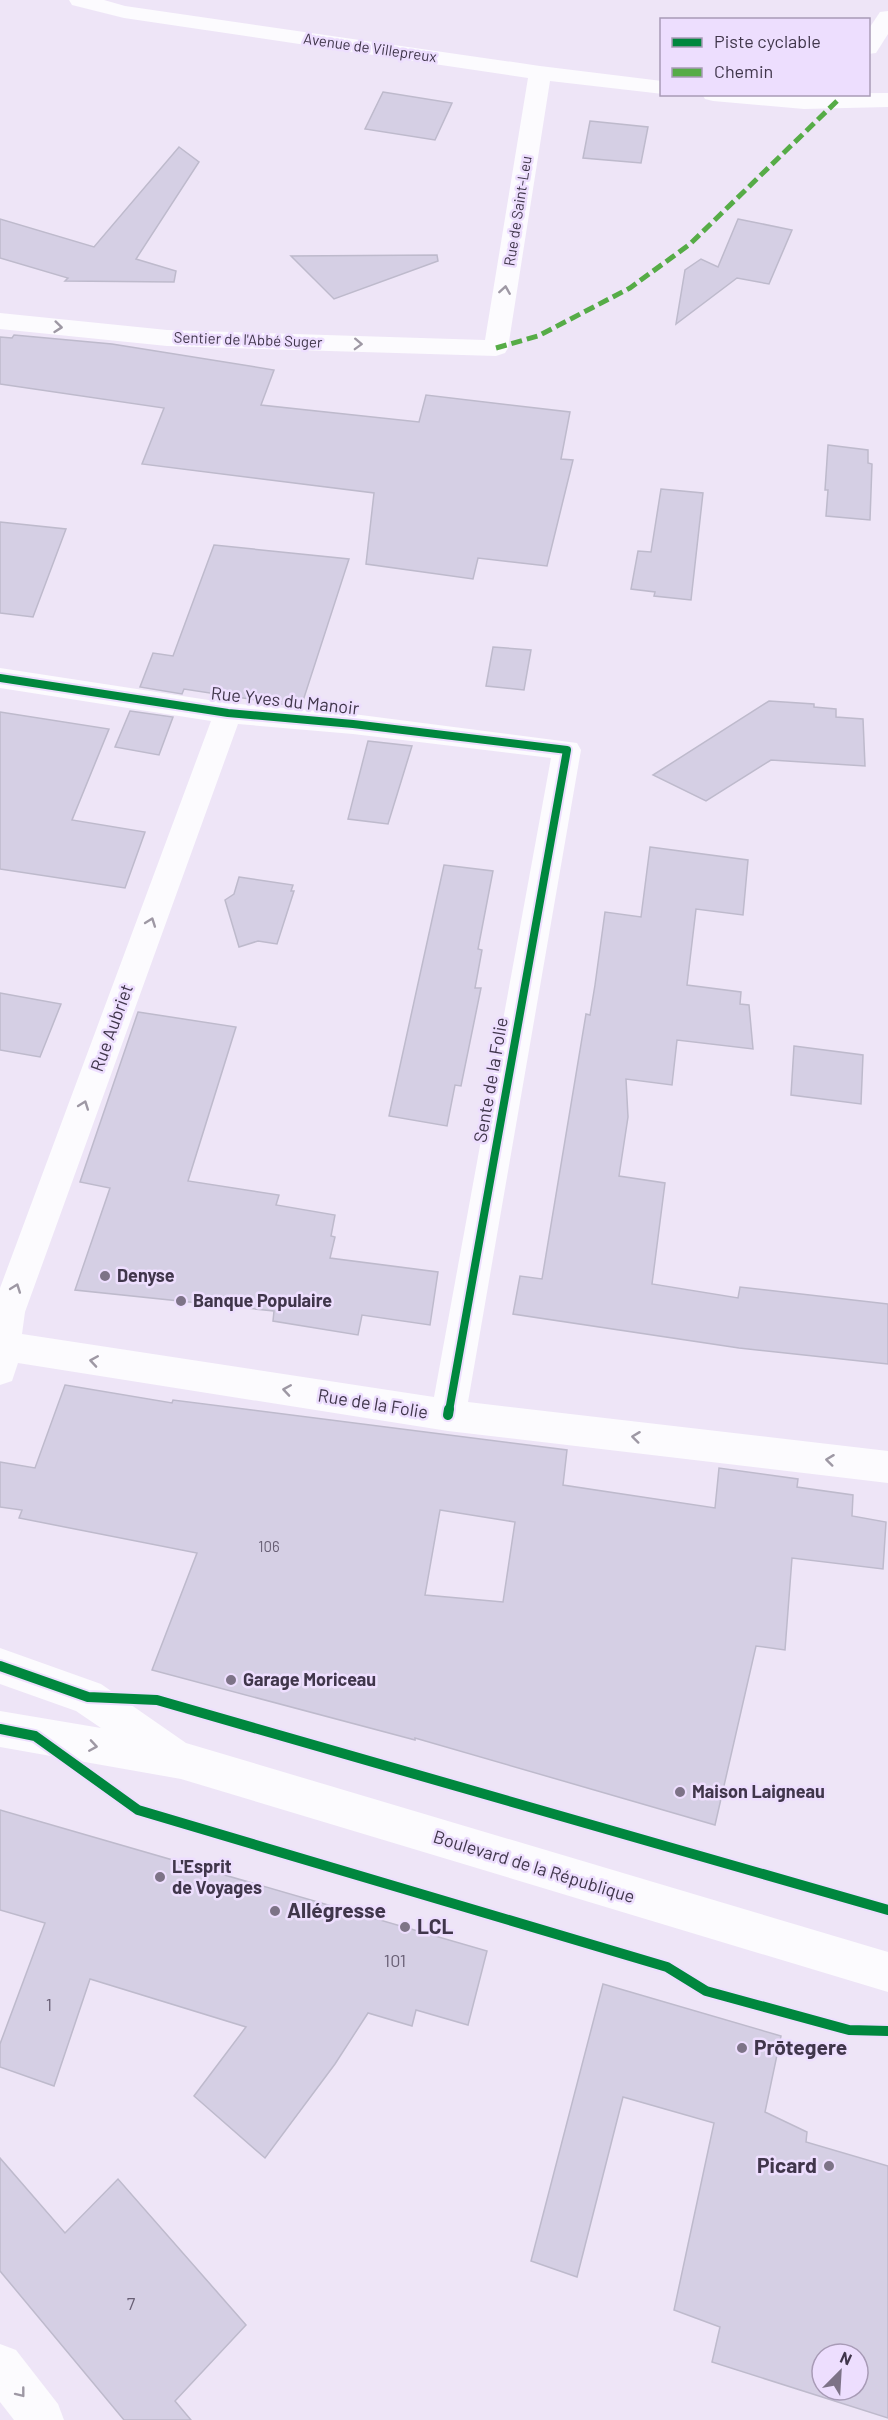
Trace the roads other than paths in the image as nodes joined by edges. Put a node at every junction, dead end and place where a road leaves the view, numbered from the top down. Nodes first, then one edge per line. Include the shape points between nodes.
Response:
1 (80, 0) edge
2 (888, 16) edge
3 (870, 45) edge
4 (540, 73) junction
5 (660, 88) edge
6 (736, 96) edge
7 (838, 98) edge
8 (888, 100) edge
9 (0, 321) edge
10 (496, 348) joint
11 (0, 678) edge
12 (228, 712) junction
13 (567, 750) joint
14 (1, 1353) edge
15 (448, 1415) junction
16 (888, 1467) edge
17 (0, 1666) edge
18 (0, 1729) edge
19 (181, 1760) junction
20 (888, 1972) edge
21 (0, 2366) edge
22 (42, 2420) edge

1 - 4 street, Avenue de Villepreux via 124,12
2 - 3 street
4 - 5 street, Avenue de Villepreux
10 -> 4 street, Rue de Saint-Leu
6 - 7 street via 804,102
7 - 8 street
9 -> 10 street, Sentier de l'Abbé Suger via 167,338
11 - 12 street, Rue Yves du Manoir
12 - 13 street, Rue Yves du Manoir
14 -> 12 street, Rue Aubriet via 8,1312
13 - 15 street, Sente de la Folie
15 -> 14 street, Rue de la Folie
16 -> 15 street, Rue de la Folie
17 - 19 street, Boulevard de la République via 88,1697
18 -> 19 street, Boulevard de la République
19 - 20 street, Boulevard de la République
21 -> 22 street

